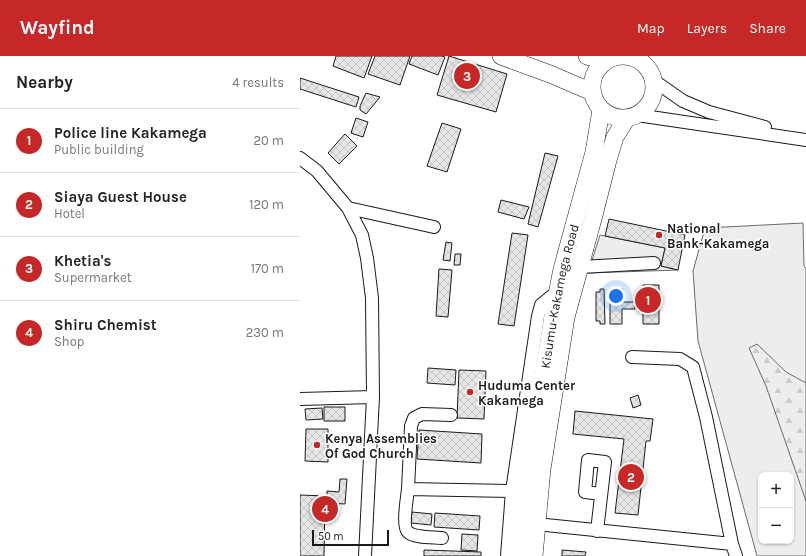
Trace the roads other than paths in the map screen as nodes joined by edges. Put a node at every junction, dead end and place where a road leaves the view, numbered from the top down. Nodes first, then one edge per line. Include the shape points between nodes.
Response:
1 (587, 56) edge
2 (510, 57) edge
3 (613, 58) edge
4 (649, 67) edge
5 (592, 92) junction
6 (601, 110) junction
7 (632, 117) junction
8 (806, 139) edge
9 (300, 158) edge
10 (348, 208) junction
11 (434, 227) dead end
12 (654, 263) dead end
13 (580, 267) junction
14 (558, 291) junction
15 (632, 356) dead end
16 (372, 397) junction
17 (300, 400) edge
18 (451, 415) dead end
19 (408, 489) junction
20 (512, 491) junction
21 (601, 494) dead end
22 (536, 524) junction
23 (597, 531) junction
24 (442, 538) dead end
25 (732, 544) junction
26 (365, 556) edge
27 (507, 556) edge
28 (520, 556) edge
29 (534, 556) edge
30 (736, 556) edge

1 - 3 highway
2 - 5 highway
3 - 4 highway via 632,58
3 - 5 highway via 598,67 592,83
4 - 7 highway via 654,90 651,100 645,109
4 - 8 street via 683,101 709,112
5 - 6 highway
6 - 7 highway via 617,118
6 - 14 highway, Kisumu-Kakamega Road via 594,152
7 - 8 street
7 - 13 highway, Kisumu-Kakamega Road via 615,138
9 - 10 street via 317,171
10 - 11 street
10 - 16 street via 362,235 367,258 372,298
12 - 13 street
13 - 22 highway, Kisumu-Kakamega Road via 564,332
14 - 20 street via 541,305 538,316
14 - 28 highway, Kisumu-Kakamega Road via 526,484
15 - 25 street via 680,359 693,367
16 - 17 street
16 - 26 street
18 - 19 street via 422,414 414,418 411,426
19 - 20 street
19 - 24 street via 405,527 408,532 418,536
20 - 27 street
21 - 23 street
22 - 23 street
22 - 29 highway, Kisumu-Kakamega Road
23 - 25 street
25 - 30 street

